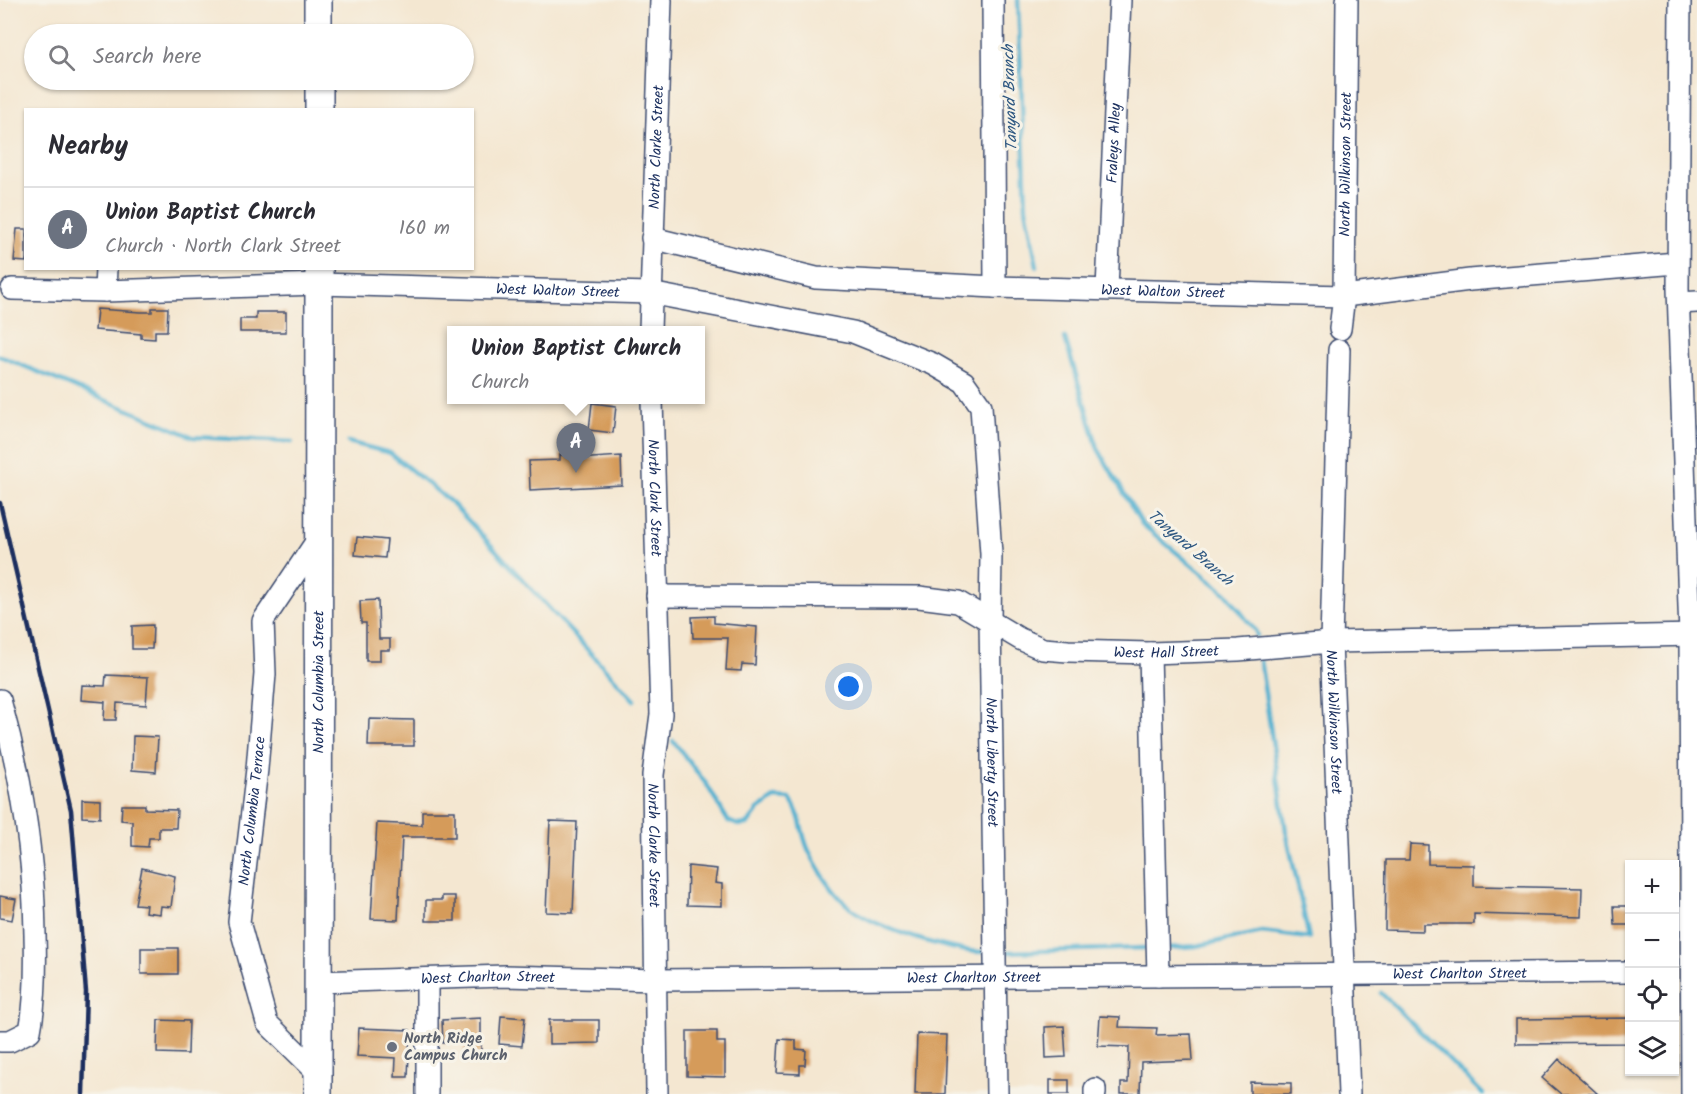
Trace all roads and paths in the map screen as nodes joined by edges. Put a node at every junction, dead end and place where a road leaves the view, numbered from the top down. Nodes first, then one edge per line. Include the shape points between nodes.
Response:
1 (318, 0) edge
2 (661, 0) edge
3 (993, 0) edge
4 (1120, 0) edge
5 (1347, 0) edge
6 (1680, 0) edge
7 (318, 24) edge
8 (319, 90) edge
9 (319, 108) edge
10 (652, 238) junction
11 (1677, 263) junction
12 (106, 270) edge
13 (319, 276) edge
14 (995, 287) junction
15 (1107, 288) junction
16 (12, 289) dead end
17 (105, 291) junction
18 (650, 293) junction
19 (1344, 296) junction
20 (1688, 303) edge
21 (650, 326) edge
22 (652, 404) edge
23 (984, 430) joint
24 (1692, 485) edge
25 (318, 539) junction
26 (657, 596) junction
27 (990, 619) junction
28 (1693, 635) edge
29 (1331, 642) junction
30 (1150, 653) junction
31 (0, 700) edge
32 (1625, 972) edge
33 (1688, 972) edge
34 (1346, 974) junction
35 (1158, 976) junction
36 (997, 977) junction
37 (427, 979) junction
38 (657, 980) junction
39 (318, 982) junction
40 (0, 1041) edge
41 (318, 1083) edge
42 (427, 1094) edge
43 (657, 1094) edge
44 (997, 1094) edge
45 (1349, 1094) edge
46 (1692, 1094) edge

1 - 7 main road
2 - 10 street, North Clarke Street
3 - 14 street
4 - 15 street, Fraleys Alley
5 - 19 street, North Wilkinson Street
6 - 11 street
8 - 9 main road
10 - 14 street, West Walton Street via 816,278
10 - 18 street, North Clarke Street
11 - 19 street, West Walton Street via 1470,280
11 - 20 street
12 - 17 street
13 - 17 street, West Walton Street
13 - 18 street, West Walton Street
13 - 25 main road, North Columbia Street
14 - 15 street, West Walton Street
15 - 19 street, West Walton Street
16 - 17 street, West Walton Street
18 - 21 street
18 - 23 street, West Walton Street via 853,332 933,364 964,382 981,406
19 - 29 street, North Wilkinson Street
20 - 24 street
22 - 26 street, North Clark Street
23 - 27 street, North Liberty Street via 991,554
24 - 28 street
25 - 39 main road, North Columbia Street
25 - 41 street, North Columbia Terrace via 263,621 265,674 239,922 267,1023
26 - 27 street, West Hall Street via 919,597 958,602
26 - 38 street, North Clarke Street via 661,714 653,775
27 - 30 street, West Hall Street via 1043,649
27 - 36 street, North Liberty Street
28 - 29 street, West Hall Street
28 - 33 street
29 - 30 street, West Hall Street via 1238,651
29 - 34 street, North Wilkinson Street
30 - 35 street
31 - 40 street via 22,782 34,872 35,964 30,1031 10,1041
32 - 34 street, West Charlton Street
33 - 46 street
34 - 35 street, West Charlton Street
34 - 45 street, North Wilkinson Street
35 - 36 street, West Charlton Street
36 - 38 street, West Charlton Street
36 - 44 street, North Liberty Street
37 - 38 street, West Charlton Street via 506,976
37 - 39 street, West Charlton Street
37 - 42 street
38 - 43 street, North Clarke Street
39 - 41 main road, North Columbia Street

